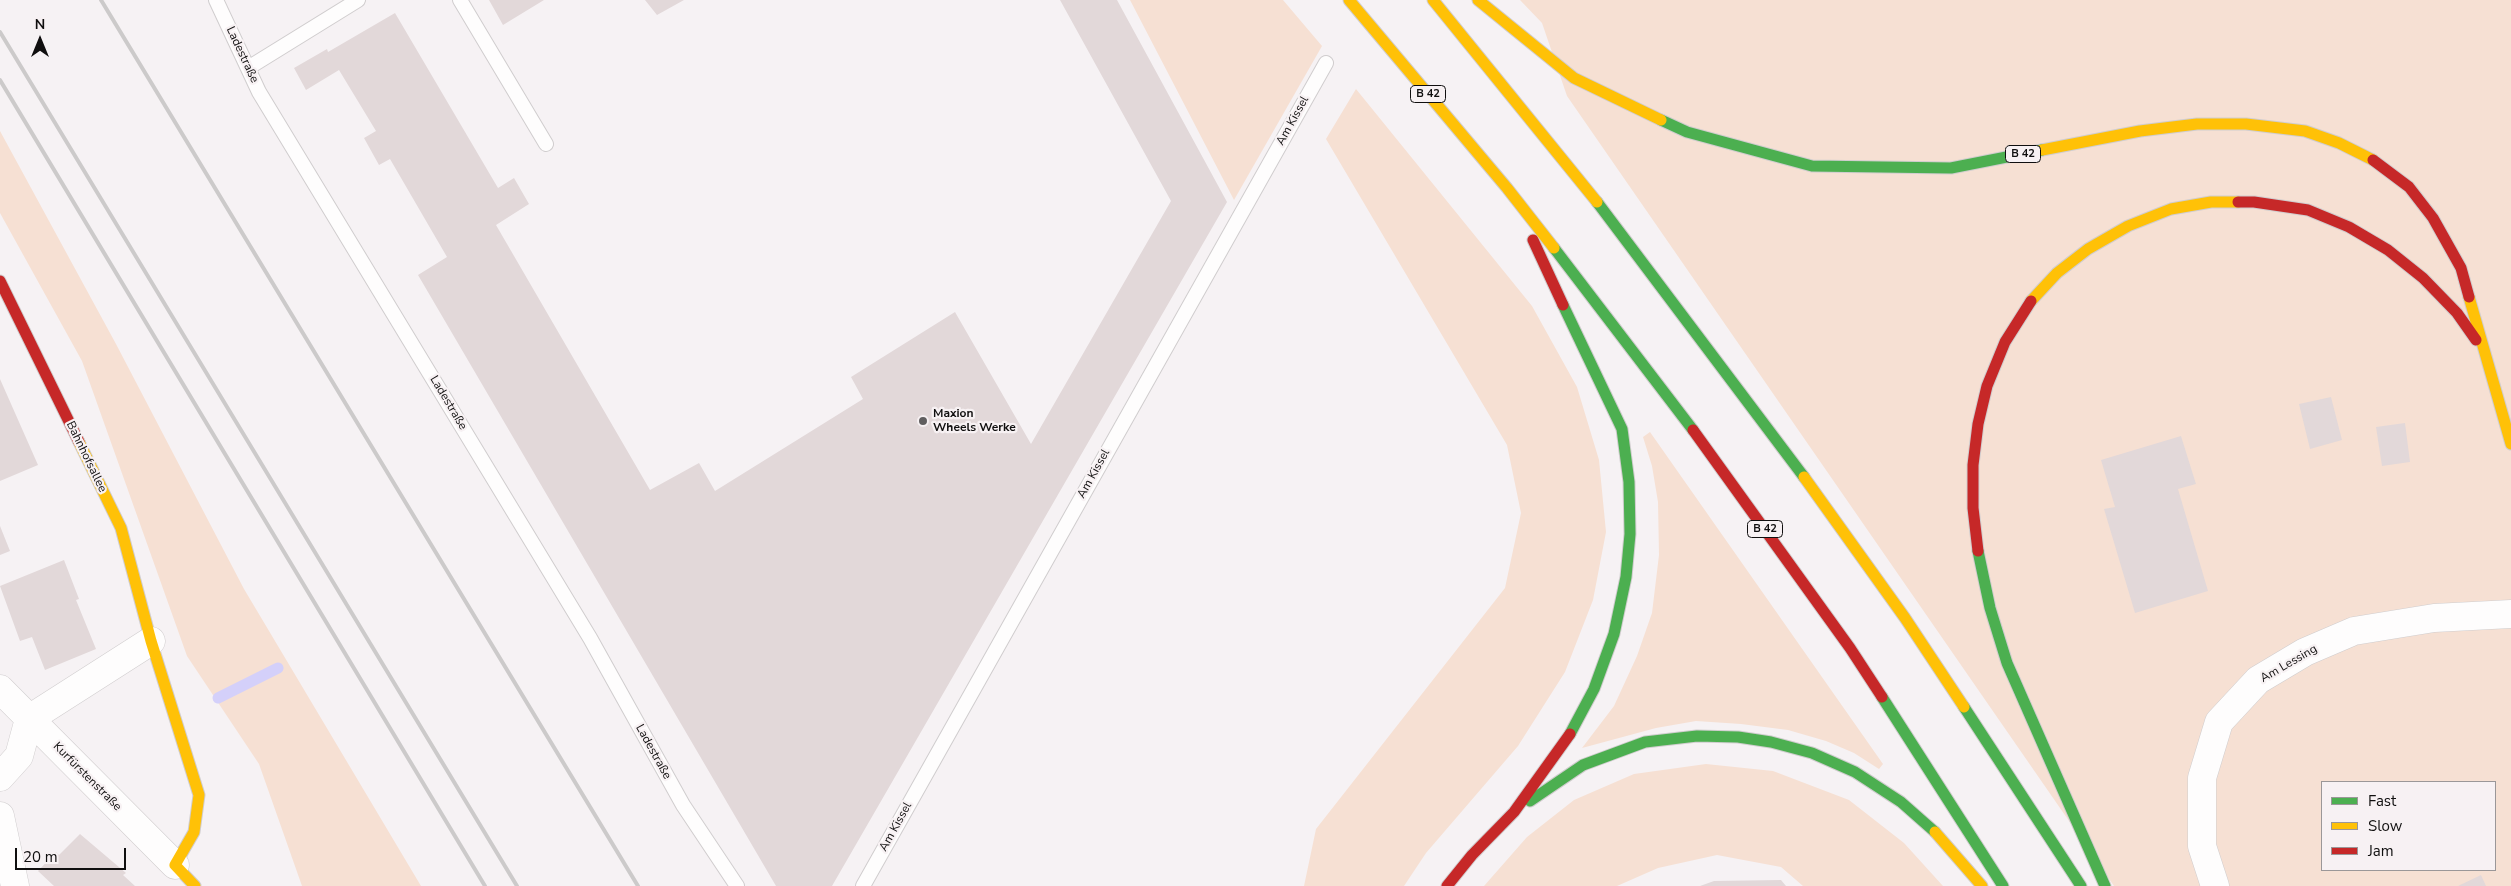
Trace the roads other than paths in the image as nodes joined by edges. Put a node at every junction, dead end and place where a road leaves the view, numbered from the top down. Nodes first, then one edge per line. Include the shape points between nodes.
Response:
1 (216, 0) edge
2 (358, 0) edge
3 (460, 0) edge
4 (1349, 0) edge
5 (1433, 0) edge
6 (1478, 0) edge
7 (1326, 63) dead end
8 (248, 68) junction
9 (546, 144) dead end
10 (1506, 188) junction
11 (0, 281) edge
12 (2486, 355) junction
13 (2511, 444) edge
14 (2511, 614) edge
15 (150, 641) junction
16 (0, 689) edge
17 (29, 719) junction
18 (0, 777) edge
19 (1514, 812) junction
20 (0, 816) edge
21 (175, 865) junction
22 (15, 886) edge
23 (195, 886) edge
24 (737, 886) edge
25 (863, 886) edge
26 (1447, 886) edge
27 (1982, 886) edge
28 (2003, 886) edge
29 (2081, 886) edge
30 (2105, 886) edge
31 (2215, 886) edge

1 - 8 lane, Ladestraße
2 - 8 lane
3 - 9 lane
4 - 10 main road, B 42
5 - 29 main road via 1585,186 1765,423 1905,618
6 - 12 main road, B 42 via 1574,78 1687,132 1812,166 1951,168 2140,131 2196,124 2246,124 2305,131 2339,143 2374,161 2409,187 2433,218 2461,268
7 - 25 lane, Am Kissel
8 - 24 lane, Ladestraße via 590,638 683,805
10 - 19 main road via 1622,429 1629,482 1630,534 1626,577 1614,634 1594,688 1566,741
10 - 28 main road, B 42 via 1711,453 1850,648
11 - 15 main road, Bahnhofsallee via 121,528
12 - 13 main road, B 42
12 - 30 main road, B 42 via 2457,313 2423,278 2388,250 2349,227 2308,210 2254,202 2211,202 2171,209 2128,226 2088,249 2057,273 2030,302 2005,342 1987,386 1973,465 1974,518 1990,608 2007,663
14 - 31 street, Am Lessing via 2434,618 2354,631 2305,652 2258,680 2219,722 2202,778 2202,846
15 - 17 street
15 - 21 main road, Bahnhofsallee via 199,795 194,832
16 - 17 street, Kurfürstenstraße
17 - 18 street via 19,756
17 - 21 street, Kurfürstenstraße
19 - 26 main road via 1472,854
19 - 27 main road via 1583,765 1644,742 1698,736 1771,742 1812,753 1856,772 1901,802 1933,829
20 - 22 street
21 - 23 main road

